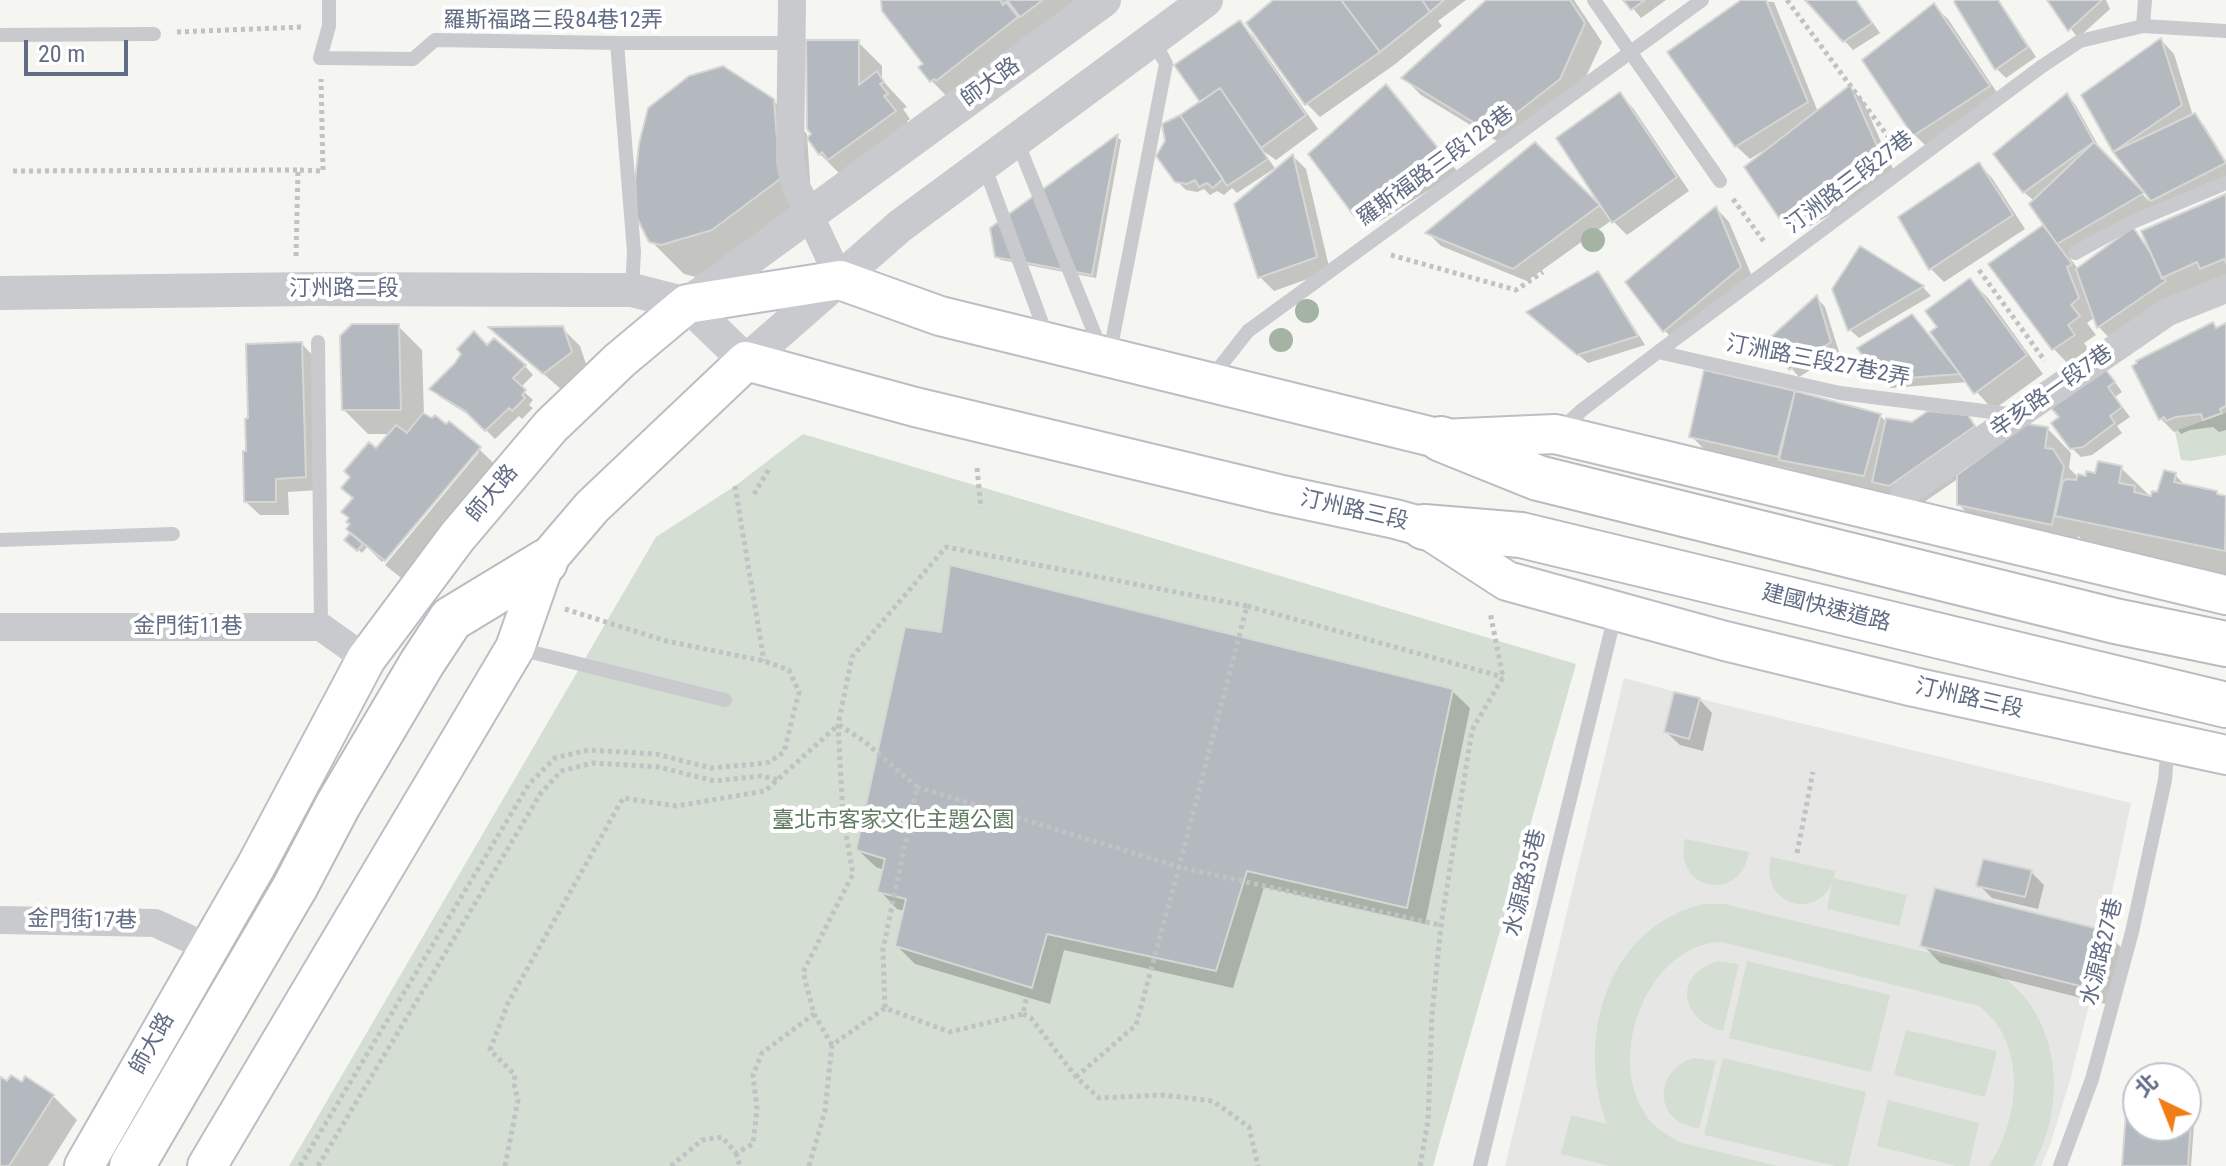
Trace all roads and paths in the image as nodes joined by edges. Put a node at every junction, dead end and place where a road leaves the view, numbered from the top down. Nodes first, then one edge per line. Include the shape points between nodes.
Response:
1 (329, 0) edge
2 (792, 0) edge
3 (1104, 0) edge
4 (1206, 0) edge
5 (1594, 0) edge
6 (1702, 0) edge
7 (1787, 0) edge
8 (2145, 0) edge
9 (329, 26) junction
10 (2143, 26) junction
11 (2226, 31) edge
12 (176, 32) dead end
13 (154, 34) dead end
14 (0, 35) edge
15 (1153, 39) junction
16 (617, 43) junction
17 (792, 43) junction
18 (1632, 51) junction
19 (320, 58) junction
20 (1017, 140) junction
21 (984, 164) junction
22 (1910, 166) junction
23 (298, 170) junction
24 (13, 171) dead end
25 (1720, 181) joint
26 (2226, 183) edge
27 (809, 214) junction
28 (1363, 247) junction
29 (2075, 253) dead end
30 (1780, 263) junction
31 (296, 265) dead end
32 (1979, 270) dead end
33 (1543, 272) dead end
34 (840, 280) junction
35 (2226, 289) edge
36 (632, 290) junction
37 (0, 293) edge
38 (687, 304) junction
39 (318, 342) dead end
40 (1049, 343) junction
41 (1658, 352) junction
42 (1106, 357) junction
43 (746, 361) junction
44 (1208, 382) junction
45 (2062, 384) junction
46 (2018, 415) junction
47 (1555, 434) junction
48 (1441, 439) junction
49 (977, 468) dead end
50 (769, 469) dead end
51 (735, 486) dead end
52 (754, 494) dead end
53 (981, 508) dead end
54 (1897, 516) junction
55 (1424, 527) junction
56 (173, 534) dead end
57 (0, 540) edge
58 (538, 580) junction
59 (2226, 595) edge
60 (1247, 606) junction
61 (1489, 609) dead end
62 (1616, 611) junction
63 (0, 627) edge
64 (321, 627) junction
65 (2226, 644) edge
66 (515, 648) junction
67 (366, 659) junction
68 (764, 661) junction
69 (1503, 677) junction
70 (725, 700) dead end
71 (2226, 705) edge
72 (838, 725) junction
73 (2168, 743) junction
74 (2226, 755) edge
75 (1813, 772) dead end
76 (779, 780) junction
77 (917, 787) junction
78 (1797, 853) dead end
79 (1179, 867) junction
80 (0, 920) edge
81 (1441, 925) junction
82 (207, 947) junction
83 (1027, 995) dead end
84 (885, 1008) junction
85 (814, 1014) junction
86 (1023, 1014) junction
87 (832, 1045) junction
88 (1076, 1077) junction
89 (736, 1153) junction
90 (84, 1166) edge
91 (132, 1166) edge
92 (207, 1166) edge
93 (300, 1166) edge
94 (318, 1166) edge
95 (505, 1166) edge
96 (671, 1166) edge
97 (740, 1166) edge
98 (809, 1166) edge
99 (1258, 1166) edge
100 (1420, 1166) edge
101 (1480, 1166) edge
102 (2060, 1166) edge

1 - 9 lane
2 - 17 street
3 - 27 street, 師大路
4 - 15 street
5 - 18 lane
6 - 18 lane, 羅斯福路三段128巷
7 - 22 path
8 - 10 lane
9 - 12 path
9 - 19 lane
10 - 11 lane, 汀洲路三段27巷
10 - 22 lane, 汀洲路三段27巷 via 2080,41
13 - 14 lane
15 - 20 street
15 - 42 lane via 1166,64
16 - 17 lane, 羅斯福路三段84巷12弄
16 - 19 lane, 羅斯福路三段84巷12弄 via 435,40 413,59
16 - 36 lane via 634,252
17 - 27 street via 790,162
18 - 25 lane
18 - 28 lane, 羅斯福路三段128巷
19 - 23 path via 323,171
20 - 21 street
20 - 42 lane
21 - 34 street via 900,226
21 - 40 lane
22 - 30 lane, 汀洲路三段27巷
23 - 24 path
23 - 31 path
25 - 30 path
26 - 29 lane via 2130,223
27 - 34 street
27 - 38 street, 師大路
28 - 33 path via 1516,290
28 - 44 lane, 羅斯福路三段128巷 via 1248,331
30 - 41 lane, 汀洲路三段27巷
32 - 45 path
34 - 38 main road
34 - 40 main road via 940,316
34 - 43 street
35 - 45 street, 辛亥路一段7巷 via 2168,312
36 - 37 street, 汀州路二段
36 - 38 street, 汀州路二段
38 - 43 street, 汀州路三段
38 - 67 main road, 師大路 via 551,426 457,537
39 - 64 lane
40 - 42 main road
41 - 46 lane, 汀洲路三段27巷2弄 via 1840,393
41 - 47 lane, 汀洲路三段27巷
42 - 44 main road
43 - 55 main road, 汀州路三段 via 945,414
43 - 58 main road via 592,507
44 - 48 main road
45 - 46 street, 辛亥路一段7巷
46 - 54 street, 辛亥路一段7巷 via 1905,493
47 - 48 main road
47 - 54 main road
48 - 65 highway via 1538,478
49 - 53 path
50 - 52 path
51 - 68 path
54 - 59 main road
55 - 62 main road, 汀州路三段 via 1507,581
55 - 71 highway, 建國快速道路 via 1521,535
56 - 57 lane
58 - 66 main road
58 - 68 path via 666,641
58 - 91 highway via 451,619
60 - 69 path
60 - 72 path via 946,547 852,657
60 - 79 path
61 - 69 path
62 - 73 main road, 汀州路三段 via 1914,687
62 - 101 lane, 水源路35巷
63 - 64 street, 金門街11巷
64 - 67 street
66 - 70 lane
66 - 92 main road
67 - 82 main road, 師大路
68 - 93 path, bridge via 789,670 799,692 784,752 767,763 711,768 656,754 588,750 555,758 529,784
69 - 81 path via 1472,730
72 - 76 path
72 - 77 path
72 - 85 path via 843,817 853,874 803,972
73 - 74 main road, 汀州路三段
73 - 102 lane, 水源路27巷 via 2132,932 2092,1079
75 - 78 path
76 - 94 path, bridge via 761,776 714,781 659,767 593,763 561,771 541,793
76 - 95 path via 765,791 676,806 623,798 508,1003 490,1050 515,1075 518,1100
77 - 79 path
77 - 84 path via 883,949
79 - 81 path
79 - 88 path via 1136,1025
80 - 82 street, 金門街17巷 via 155,923
81 - 100 path via 1428,1121
82 - 90 main road, 師大路
83 - 86 path
84 - 86 path via 950,1032
84 - 87 path
85 - 87 path
85 - 89 path via 762,1053 753,1075 753,1144
86 - 88 path
87 - 98 path via 825,1111
88 - 99 path via 1099,1098 1163,1095 1213,1101 1249,1127
89 - 96 path via 722,1137 702,1140
89 - 97 path

